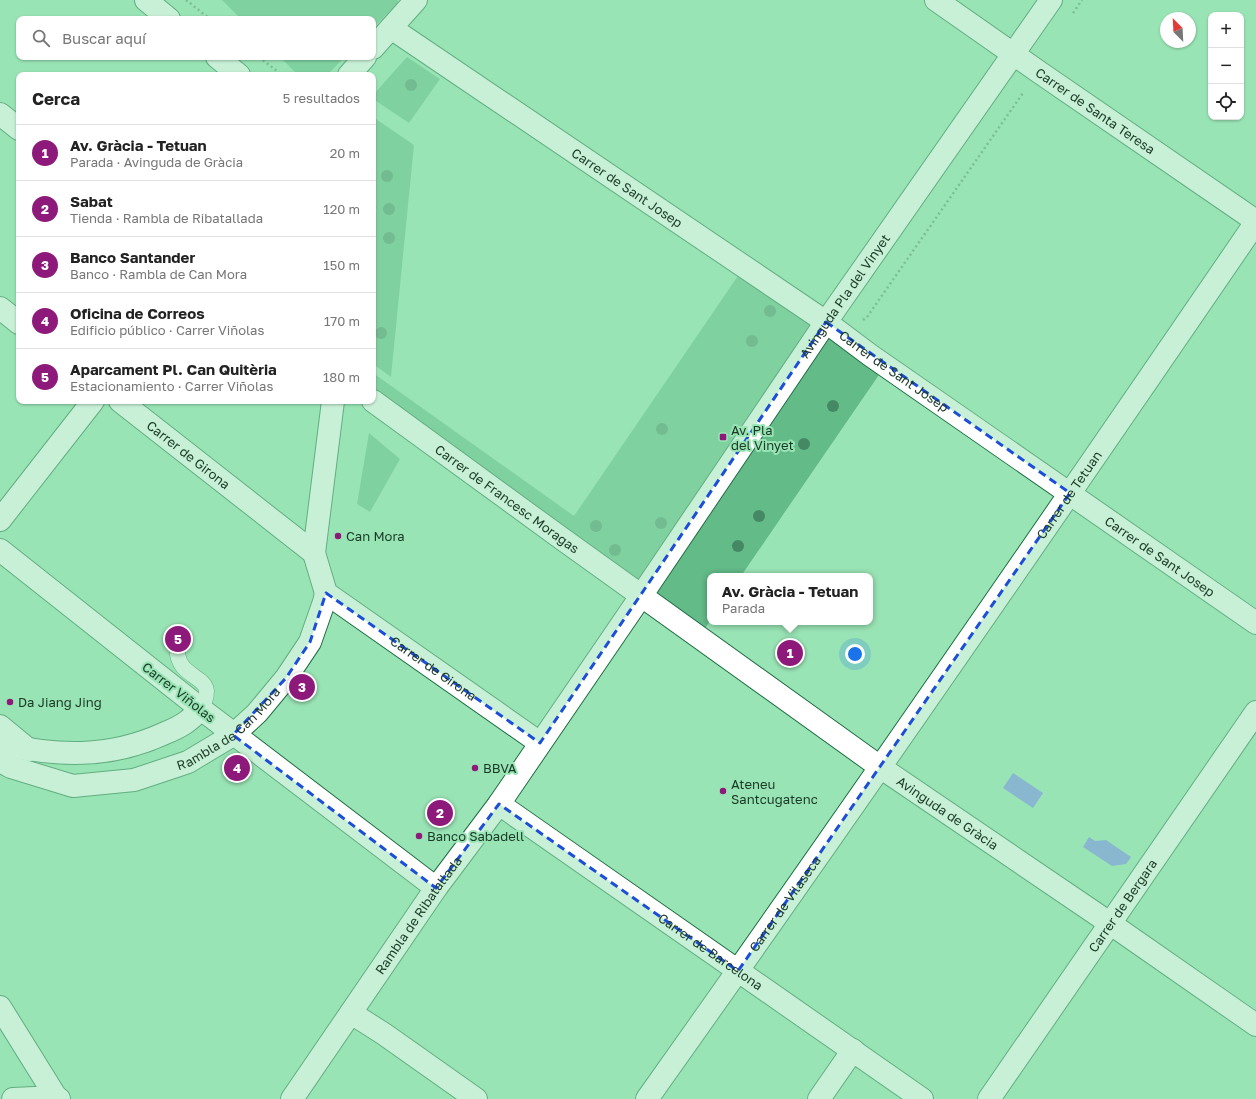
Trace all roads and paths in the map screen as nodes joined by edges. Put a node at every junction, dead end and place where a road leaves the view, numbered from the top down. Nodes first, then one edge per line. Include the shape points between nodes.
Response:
1 (146, 0) edge
2 (186, 0) edge
3 (416, 0) edge
4 (936, 0) edge
5 (1051, 0) edge
6 (166, 16) edge
7 (206, 16) edge
8 (391, 28) junction
9 (376, 45) edge
10 (1014, 55) junction
11 (220, 60) edge
12 (263, 60) edge
13 (362, 60) edge
14 (235, 72) edge
15 (278, 72) edge
16 (351, 72) edge
17 (1023, 93) dead end
18 (0, 114) edge
19 (16, 127) edge
20 (1256, 221) edge
21 (0, 308) edge
22 (867, 318) dead end
23 (16, 321) edge
24 (826, 322) junction
25 (376, 403) edge
26 (91, 404) edge
27 (124, 404) edge
28 (333, 404) edge
29 (1070, 493) junction
30 (0, 520) edge
31 (0, 550) edge
32 (314, 553) junction
33 (326, 593) junction
34 (642, 595) junction
35 (1256, 623) edge
36 (178, 640) dead end
37 (201, 710) junction
38 (1256, 712) edge
39 (0, 726) edge
40 (233, 734) junction
41 (0, 744) edge
42 (540, 744) junction
43 (29, 750) junction
44 (0, 761) edge
45 (880, 767) junction
46 (499, 804) junction
47 (436, 888) junction
48 (1111, 924) junction
49 (738, 971) junction
50 (0, 1007) edge
51 (351, 1012) junction
52 (1256, 1025) edge
53 (853, 1050) junction
54 (57, 1098) edge
55 (13, 1099) edge
56 (292, 1099) edge
57 (476, 1099) edge
58 (647, 1099) edge
59 (819, 1099) edge
60 (922, 1099) edge
61 (989, 1099) edge

1 - 6 street
2 - 7 path
3 - 8 street
4 - 10 street, Carrer de Santa Teresa
5 - 10 street, Avinguda Pla del Vinyet
8 - 9 street
8 - 24 street, Carrer de Sant Josep
10 - 20 street, Carrer de Santa Teresa
10 - 24 street, Avinguda Pla del Vinyet
11 - 14 street
12 - 15 path
13 - 16 street
17 - 22 path
18 - 19 street
20 - 29 street, Carrer de Tetuan
21 - 23 street
24 - 29 street, Carrer de Sant Josep
24 - 34 street, Avinguda Pla del Vinyet
25 - 34 street, Carrer de Francesc Moragas
26 - 30 street
27 - 32 street, Carrer de Girona
28 - 32 street
29 - 35 street, Carrer de Sant Josep
29 - 45 street, Carrer de Tetuan
31 - 37 street, Carrer Viñolas
32 - 33 street
33 - 40 street, Rambla de Can Mora via 310,642 286,678 257,713
33 - 42 street, Carrer de Girona
34 - 42 street, Rambla de Ribatallada
34 - 45 street, Avinguda de Gràcia
36 - 37 lane via 178,658 183,667 200,679 207,688 206,700
37 - 40 street, Carrer Viñolas
37 - 43 street, Rambla de Can Mora via 184,724 153,738 105,752 65,754
38 - 48 street, Carrer de Bergara
39 - 43 street
40 - 44 street, Rambla de Can Mora via 188,762 134,780 73,786 11,767
40 - 47 street, Carrer Viñolas
41 - 43 street, Rambla de Can Mora
42 - 46 street, Rambla de Ribatallada
45 - 48 street, Avinguda de Gràcia
45 - 49 street, Carrer de Vilaseca
46 - 47 street, Rambla de Ribatallada
46 - 49 street, Carrer de Barcelona
47 - 51 street, Rambla de Ribatallada
48 - 52 street, Avinguda de Gràcia
48 - 61 street, Carrer de Bergara
49 - 53 street, Carrer de Barcelona
49 - 58 street, Carrer de Vilaseca
50 - 54 street
51 - 56 street, Rambla de Ribatallada
51 - 57 street
53 - 59 street
53 - 60 street, Carrer de Barcelona
54 - 55 street

